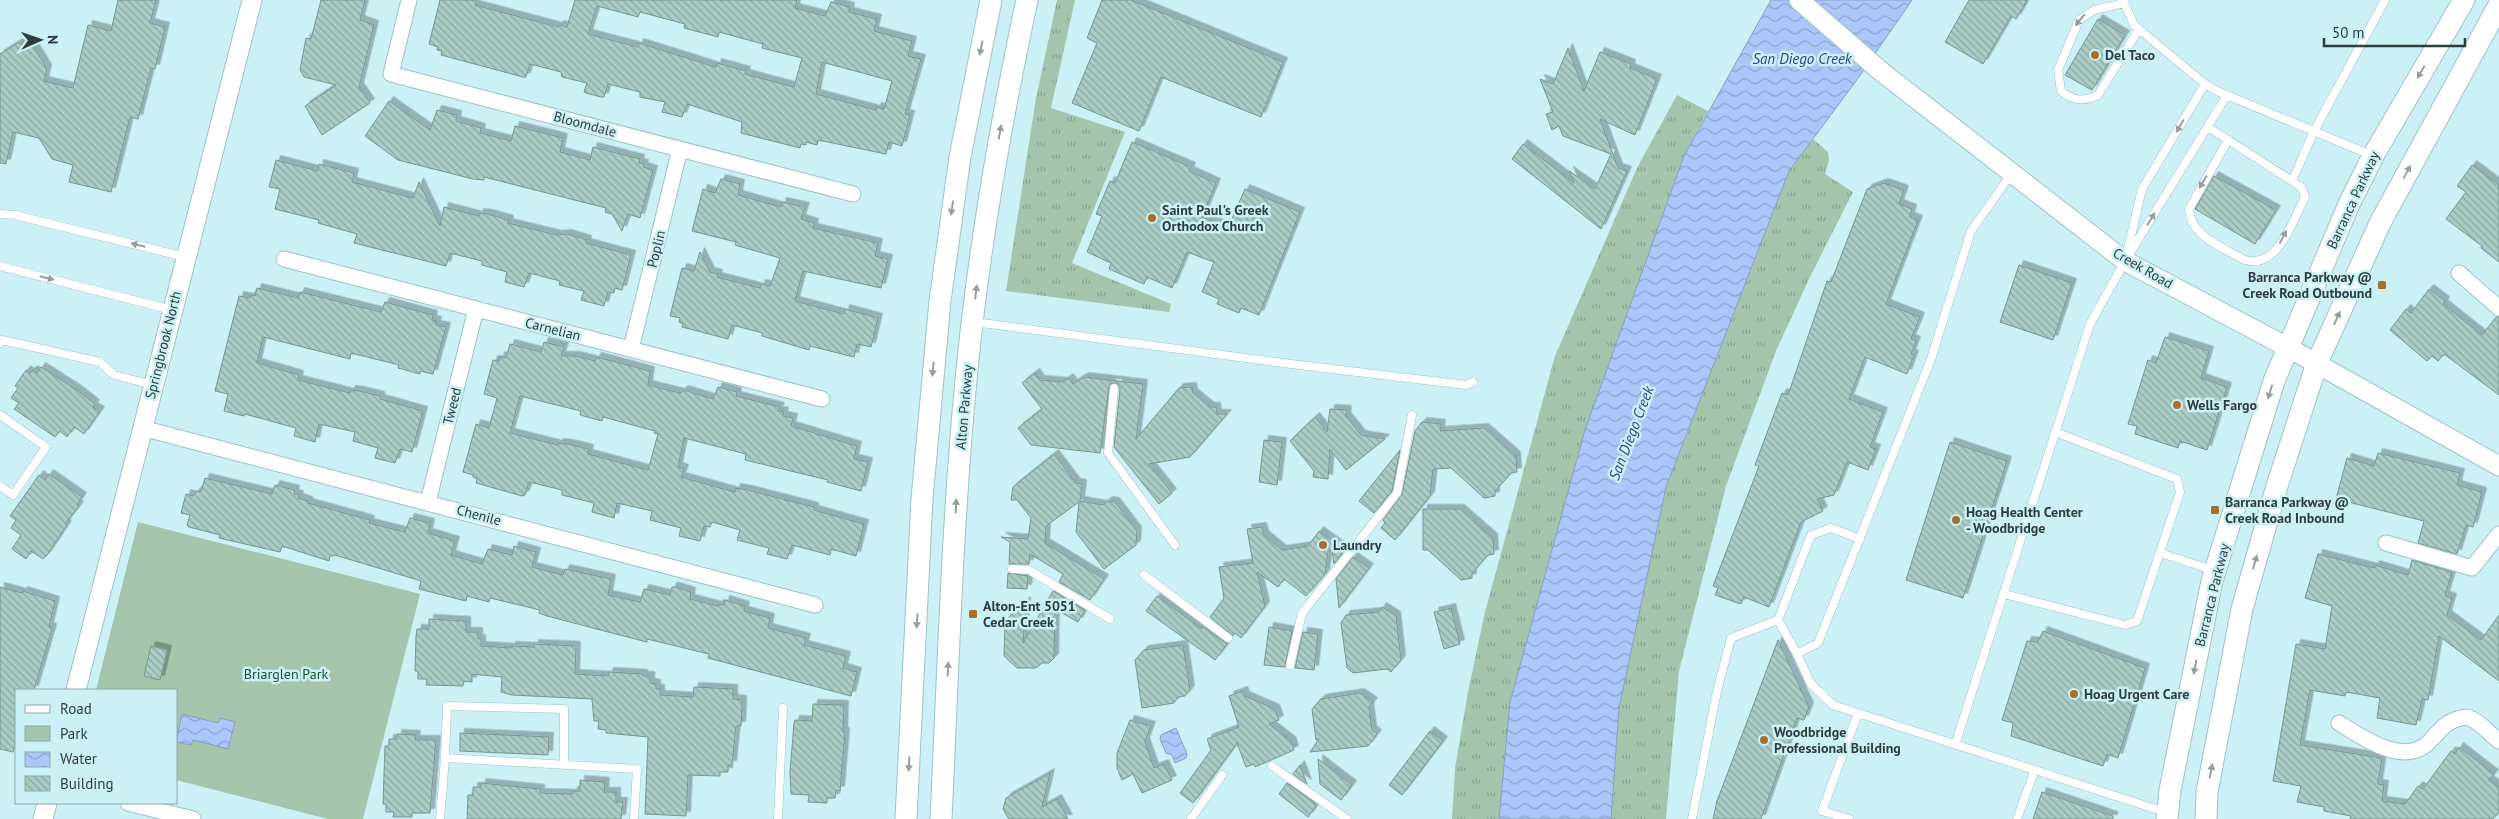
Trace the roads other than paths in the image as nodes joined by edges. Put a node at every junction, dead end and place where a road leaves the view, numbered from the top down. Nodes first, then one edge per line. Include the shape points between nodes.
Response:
1 (252, 0) edge
2 (408, 0) edge
3 (992, 0) edge
4 (1028, 0) edge
5 (1799, 0) edge
6 (2386, 0) edge
7 (2464, 0) edge
8 (2123, 1) edge
9 (2499, 6) edge
10 (2139, 29) junction
11 (2205, 84) junction
12 (2227, 95) junction
13 (2208, 127) junction
14 (2314, 131) junction
15 (2228, 140) junction
16 (680, 149) junction
17 (2373, 156) junction
18 (2012, 173) junction
19 (2292, 181) junction
20 (853, 194) dead end
21 (0, 214) edge
22 (185, 257) junction
23 (284, 260) dead end
24 (2125, 260) junction
25 (0, 266) edge
26 (2459, 273) dead end
27 (2499, 308) edge
28 (476, 309) junction
29 (172, 310) junction
30 (972, 322) junction
31 (0, 343) edge
32 (2287, 347) junction
33 (631, 349) junction
34 (2316, 363) junction
35 (1473, 382) dead end
36 (153, 385) junction
37 (1114, 388) dead end
38 (822, 398) dead end
39 (0, 415) edge
40 (1412, 415) dead end
41 (142, 428) junction
42 (2055, 432) junction
43 (2499, 466) edge
44 (0, 486) edge
45 (428, 502) junction
46 (2499, 534) edge
47 (1860, 539) junction
48 (2386, 543) dead end
49 (1175, 545) dead end
50 (2160, 553) junction
51 (1012, 569) dead end
52 (2216, 571) junction
53 (1144, 575) dead end
54 (2004, 594) junction
55 (815, 605) dead end
56 (1110, 619) dead end
57 (1778, 620) junction
58 (1228, 638) dead end
59 (1797, 654) junction
60 (1290, 664) dead end
61 (76, 689) edge
62 (783, 708) dead end
63 (1858, 713) junction
64 (2339, 723) dead end
65 (2499, 741) edge
66 (1955, 745) junction
67 (445, 758) junction
68 (564, 764) junction
69 (1272, 766) dead end
70 (2034, 772) junction
71 (1222, 775) dead end
72 (47, 804) edge
73 (132, 804) edge
74 (2167, 816) edge
75 (43, 819) edge
76 (193, 819) edge
77 (440, 819) edge
78 (634, 819) edge
79 (778, 819) edge
80 (906, 819) edge
81 (941, 819) edge
82 (1191, 819) edge
83 (1347, 819) edge
84 (1692, 819) edge
85 (1849, 819) edge
86 (2018, 819) edge
87 (2206, 819) edge

1 - 22 street, Springbrook North
2 - 16 street, Bloomdale via 391,74
3 -> 80 main road via 960,157 939,310 922,498
30 -> 4 main road, Alton Parkway via 988,199
5 - 18 street, Creek Road via 1883,73
6 - 14 lane
7 -> 17 main road, Barranca Parkway
8 - 10 lane
8 -> 10 lane via 2094,10 2079,20 2058,70 2061,91 2076,99 2088,100 2098,96
34 -> 9 main road via 2380,223
10 - 11 lane
11 - 12 lane
11 -> 24 lane via 2142,188
12 - 13 lane
12 - 14 lane
13 - 15 lane
24 -> 13 lane
14 - 17 lane
14 - 19 lane
15 - 19 lane
15 -> 19 lane via 2189,209 2191,222 2199,233 2245,260 2265,260 2276,251 2305,197 2302,188
16 - 20 street, Bloomdale
16 - 33 street, Poplin
17 - 32 main road, Barranca Parkway
18 - 24 street, Creek Road
18 - 47 lane via 1971,231 1931,359
22 -> 21 lane
22 - 29 street, Springbrook North
23 - 28 street, Carnelian
24 - 32 street, Creek Road
24 - 42 lane via 2090,324
25 -> 29 lane
26 - 27 street
28 - 33 street, Carnelian
28 - 45 street, Tweed
29 - 36 street, Springbrook North
30 - 35 lane via 1290,364 1466,385
81 -> 30 main road, Alton Parkway via 957,492
31 - 36 lane via 2,340 100,362 114,375
32 - 34 street, Creek Road
32 -> 52 main road, Barranca Parkway
33 - 38 street, Carnelian
34 - 43 street, Creek Road
87 -> 34 main road via 2208,792 2242,609
36 - 41 street, Springbrook North
37 - 49 lane via 1108,453
39 - 44 lane via 46,447 13,495
40 - 60 lane via 1397,493 1302,613
41 - 45 street, Chenile
41 - 61 street, Springbrook North
42 - 50 lane via 2177,479 2180,492
42 - 54 lane
45 - 55 street, Chenile
46 - 48 street via 2472,568
47 - 57 lane via 1831,528 1811,535
47 - 59 lane via 1818,643
50 - 52 lane
50 - 54 lane via 2137,621 2125,625
51 - 56 lane via 1029,570
52 -> 74 main road, Barranca Parkway
53 - 58 lane
54 - 66 lane
57 - 59 lane
57 - 84 lane via 1732,638 1717,691
59 - 63 lane via 1811,684 1833,705
62 - 79 lane
63 - 66 lane
63 - 85 lane via 1822,811
64 - 65 street via 2370,743 2400,751 2416,752 2448,721 2466,717 2480,723
66 - 70 lane
67 - 68 lane
67 - 68 lane via 447,706 564,708
67 - 77 lane
68 - 78 lane via 637,769
69 - 83 lane
70 - 74 lane
70 - 86 lane
71 - 82 lane
72 - 75 street
73 - 76 street

